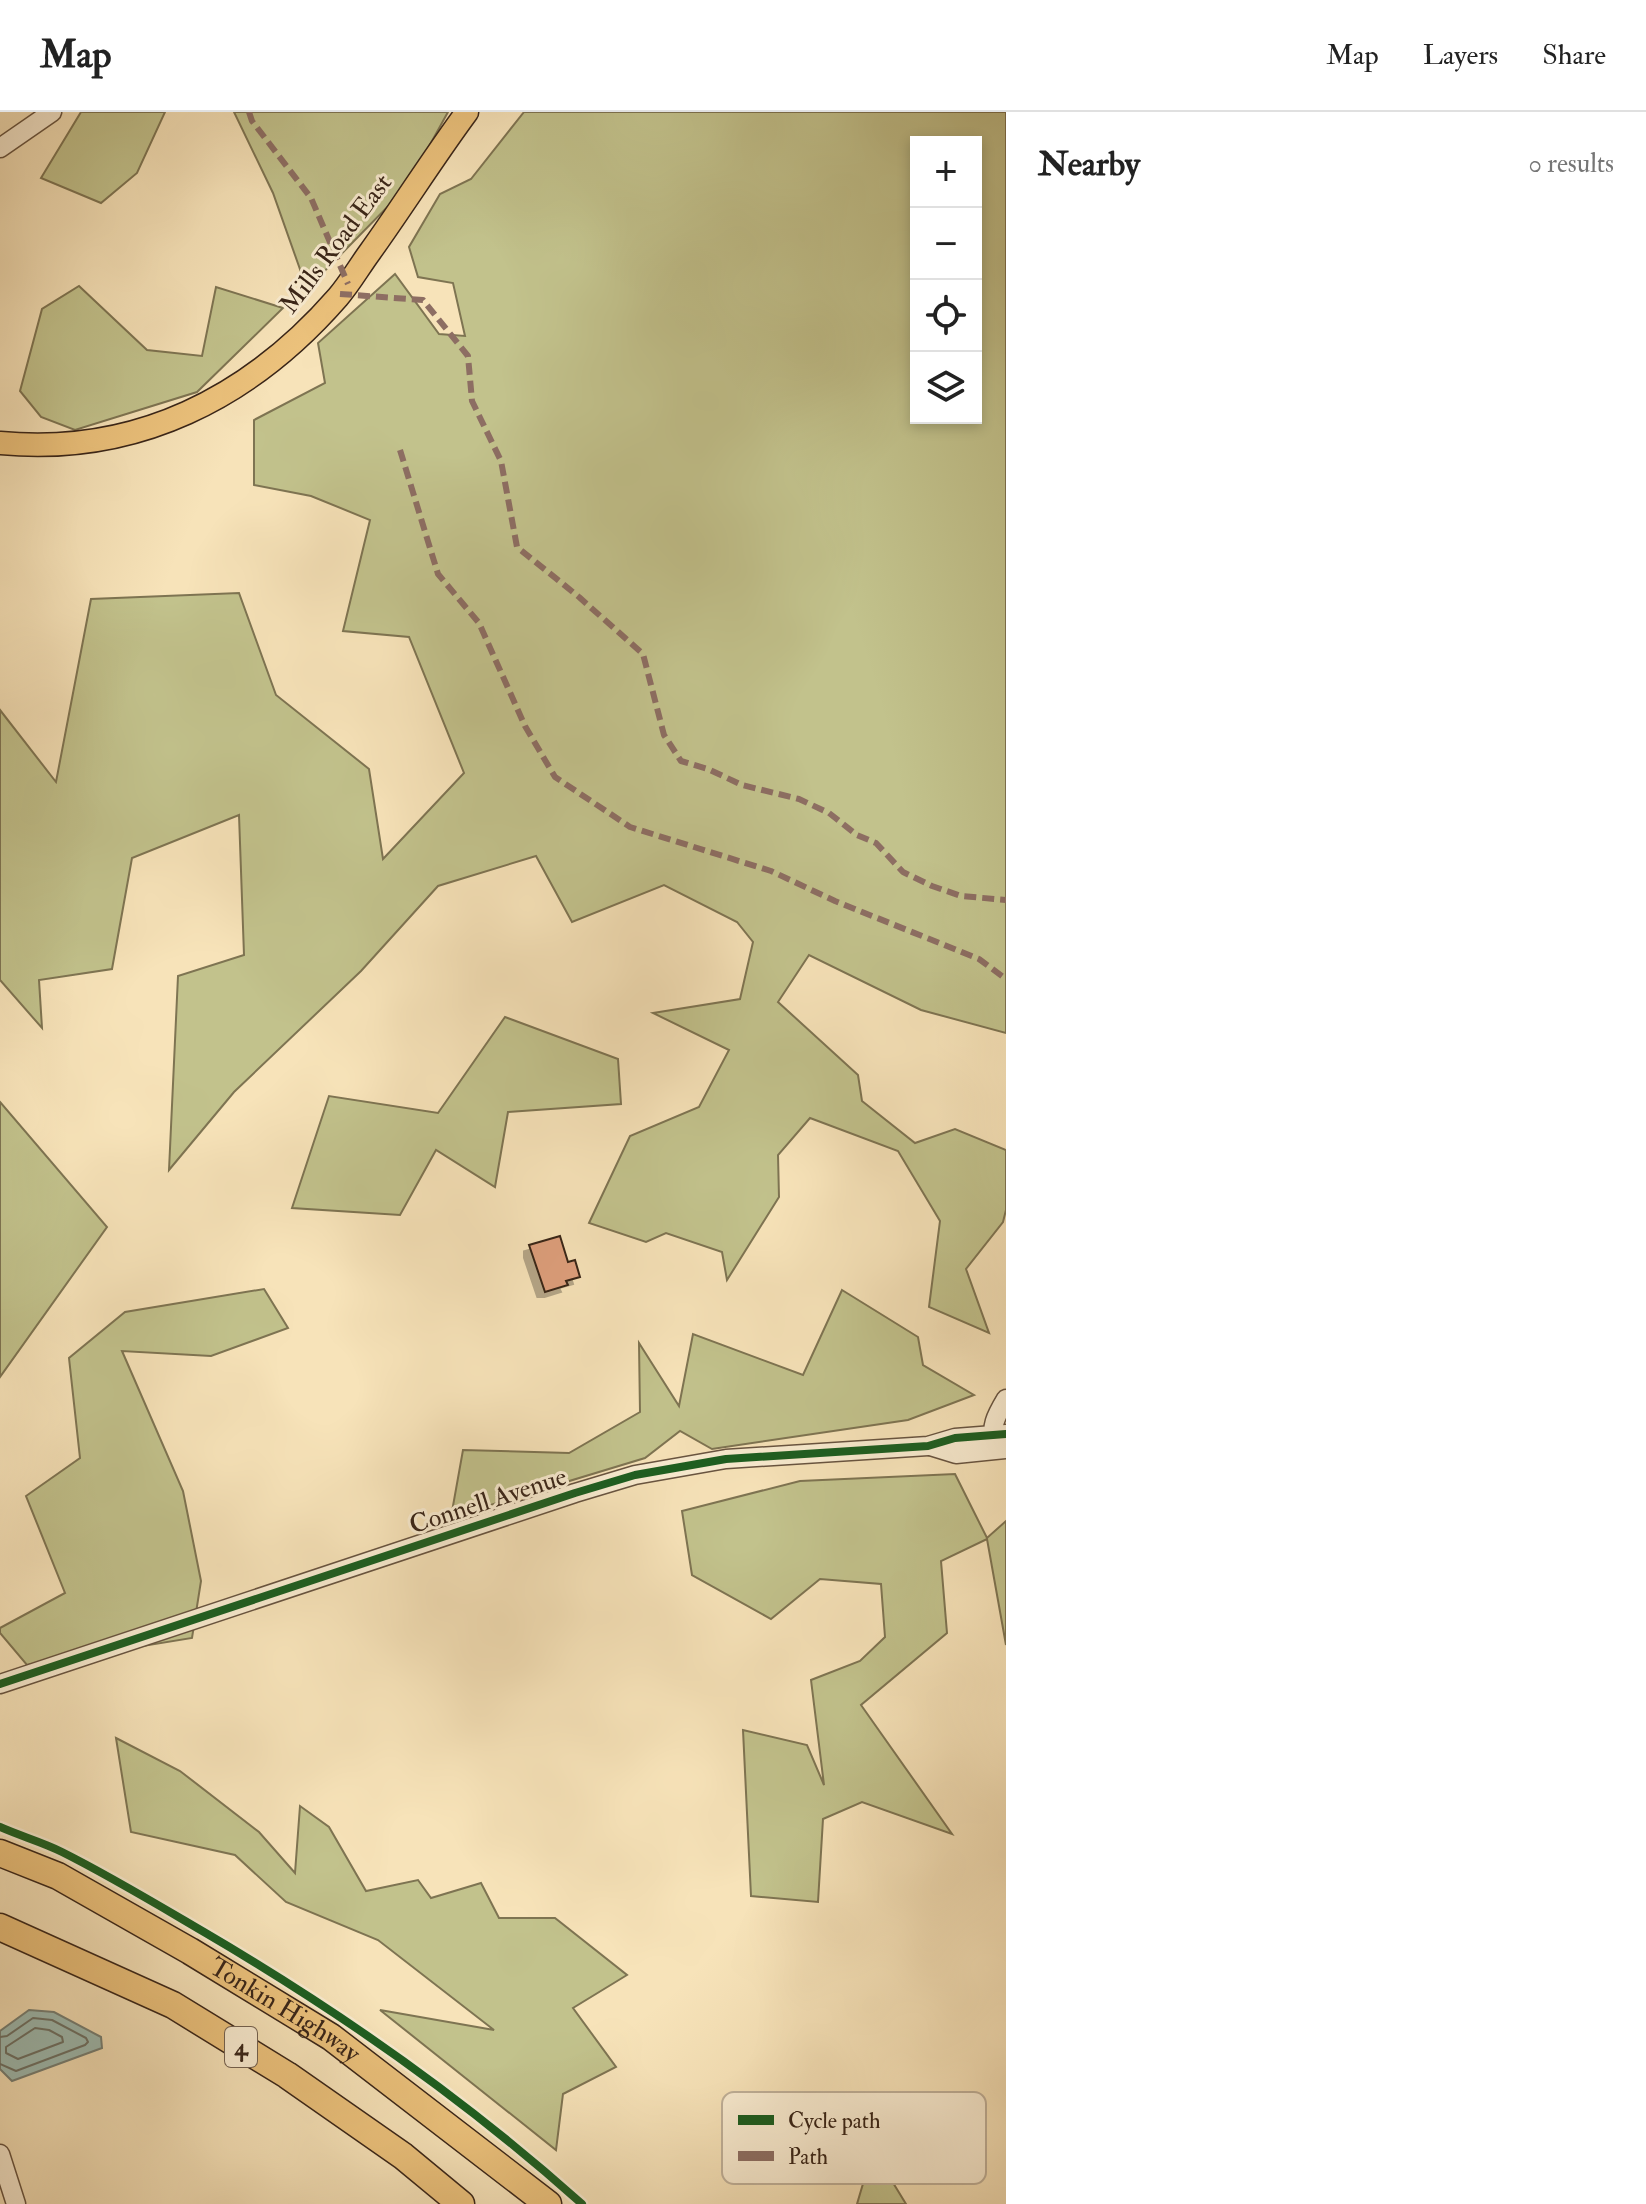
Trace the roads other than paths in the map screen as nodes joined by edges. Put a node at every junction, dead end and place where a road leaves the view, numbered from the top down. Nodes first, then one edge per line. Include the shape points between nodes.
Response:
1 (52, 112) edge
2 (467, 112) edge
3 (0, 148) edge
4 (0, 443) edge
5 (1006, 1399) edge
6 (1002, 1442) edge
7 (0, 1684) edge
8 (0, 1853) edge
9 (0, 1927) edge
10 (0, 2154) edge
11 (16, 2204) edge
12 (461, 2204) edge
13 (548, 2204) edge

1 - 3 street
2 - 4 main road, Mills Road East via 340,294 293,345 235,387 168,422 97,442
5 - 6 street via 994,1423
6 - 7 street, Connell Avenue via 956,1454 928,1446 726,1459 635,1475
8 - 13 highway, Tonkin Highway / 4 via 58,1876 331,2037
9 - 12 highway, Tonkin Highway / 4 via 173,2005 287,2075 403,2156
10 - 11 street

